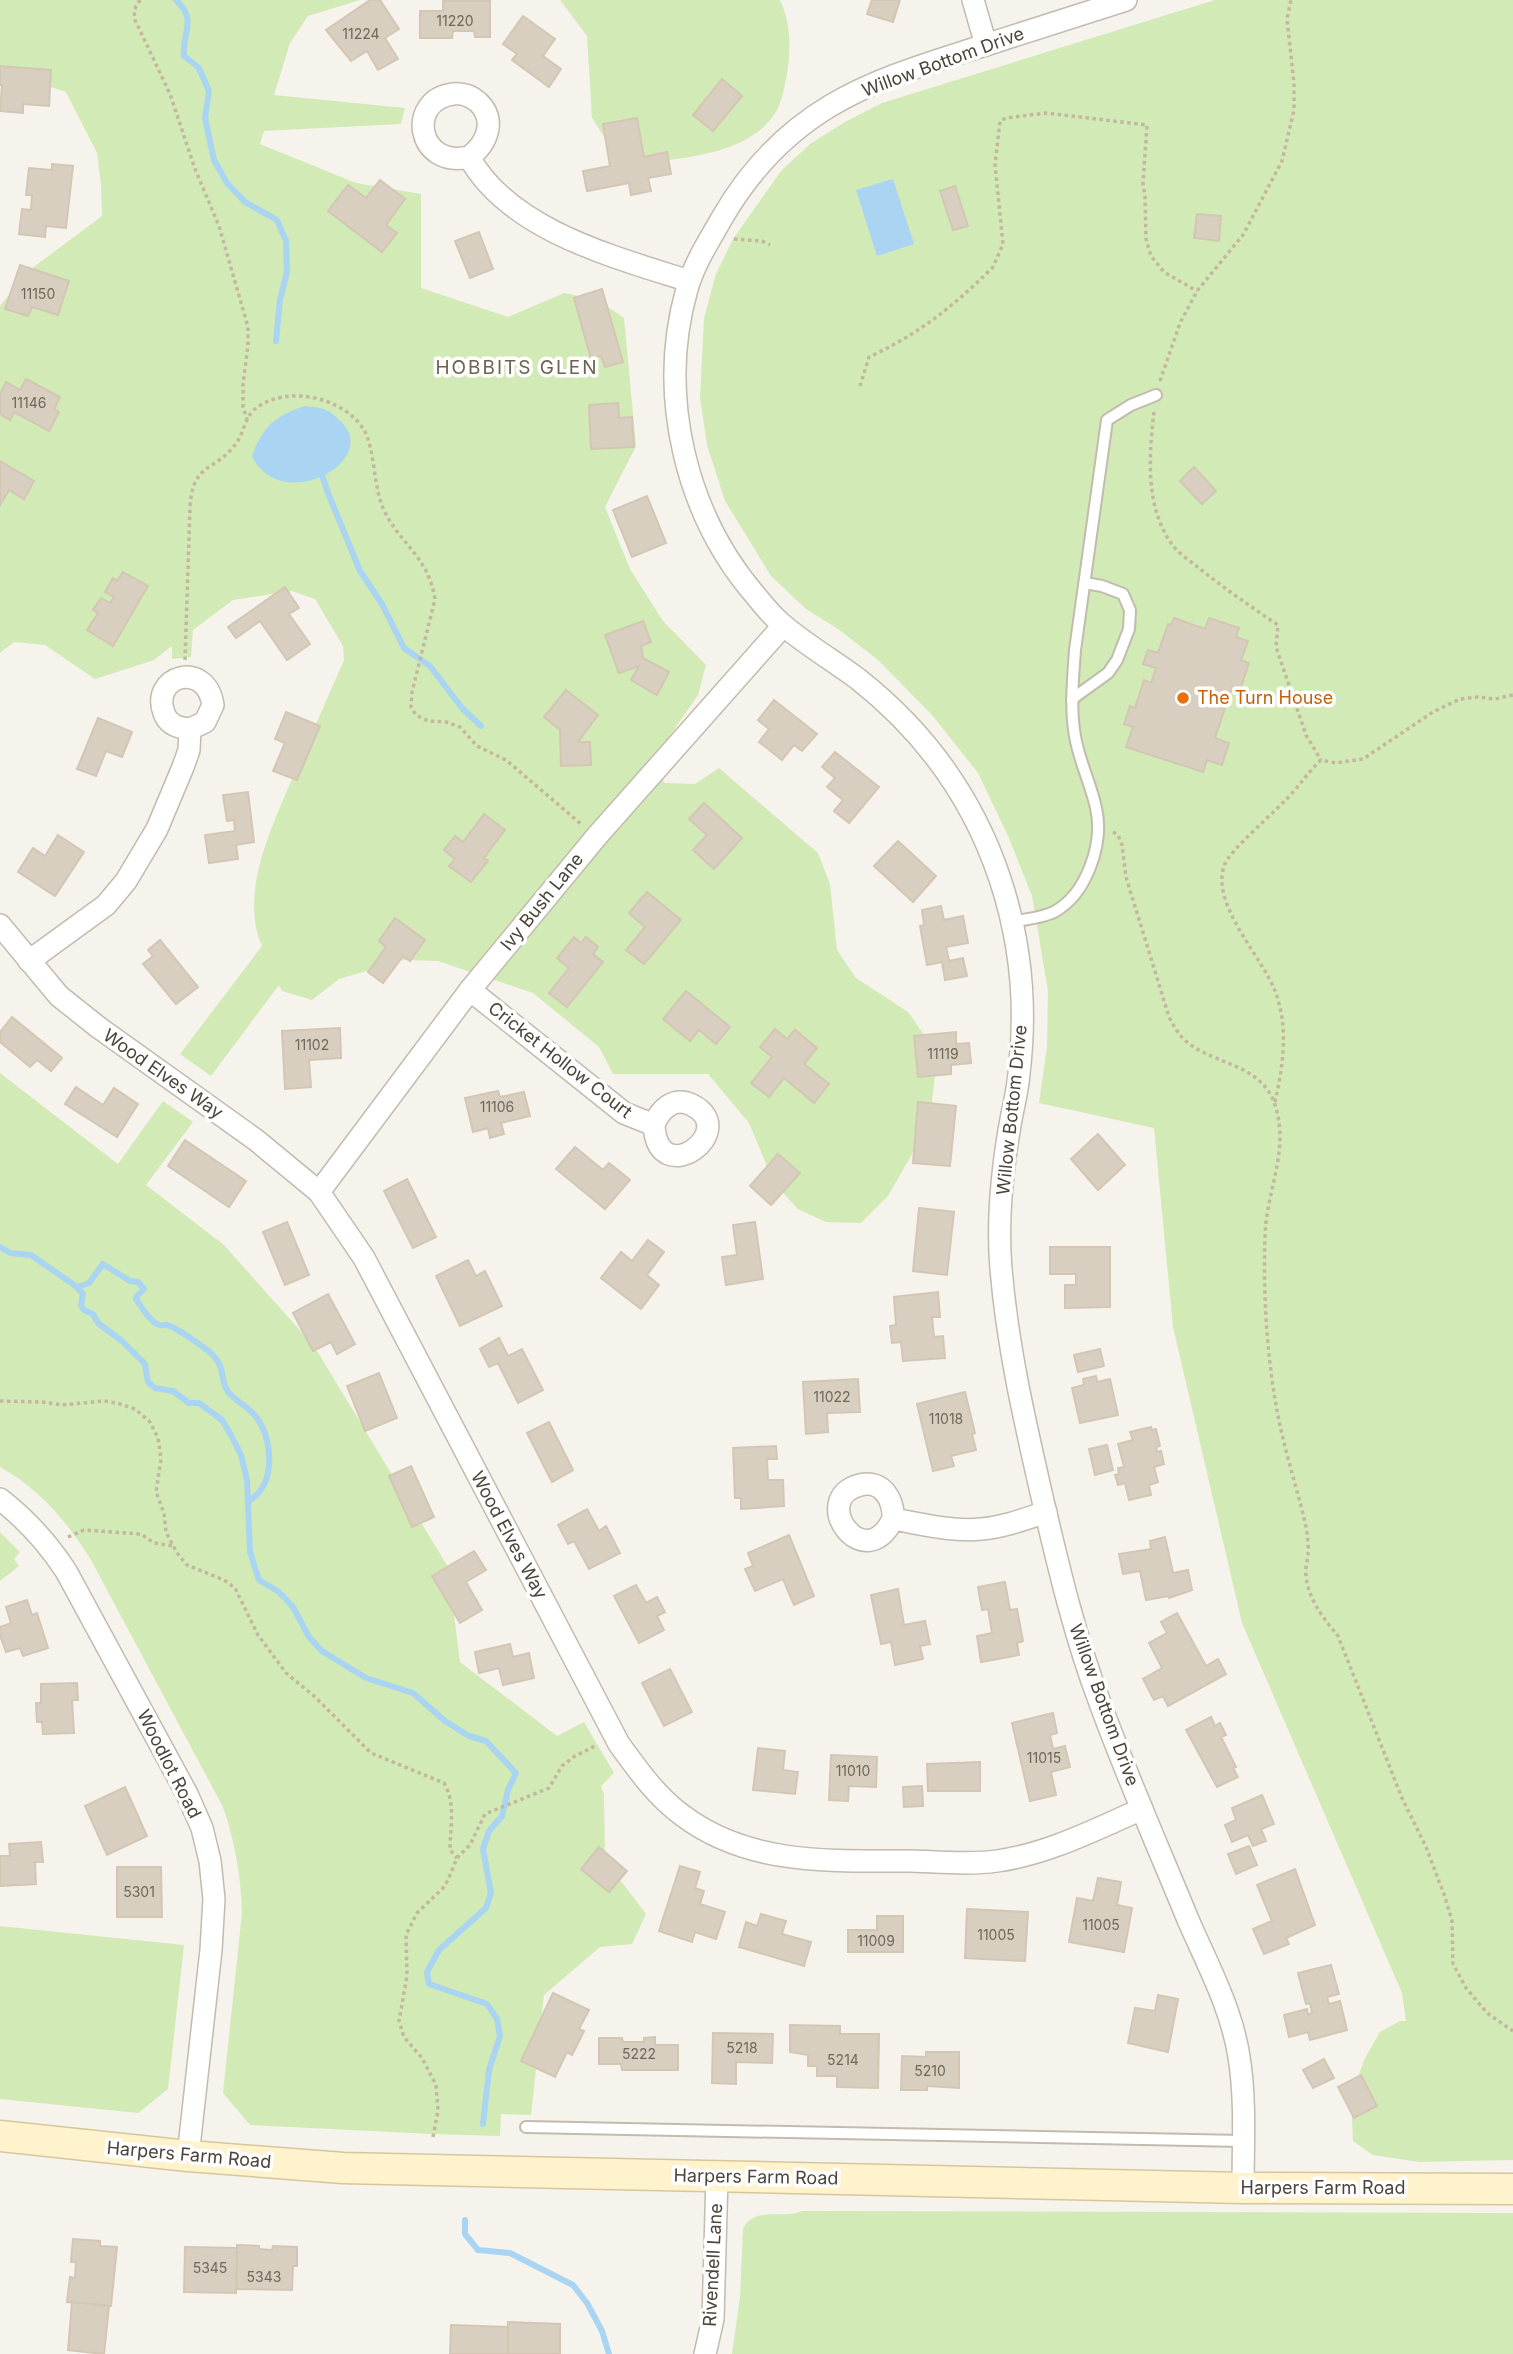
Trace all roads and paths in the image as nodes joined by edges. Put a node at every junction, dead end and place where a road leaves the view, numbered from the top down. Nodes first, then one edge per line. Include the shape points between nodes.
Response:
1 (140, 0) edge
2 (973, 0) edge
3 (1126, 0) edge
4 (1291, 0) edge
5 (986, 45) junction
6 (469, 157) dead end
7 (714, 231) junction
8 (770, 245) dead end
9 (689, 281) junction
10 (1197, 291) junction
11 (860, 386) dead end
12 (1156, 395) junction
13 (247, 419) junction
14 (1085, 583) junction
15 (783, 626) junction
16 (185, 677) junction
17 (1512, 696) edge
18 (1072, 699) junction
19 (190, 729) junction
20 (1321, 760) junction
21 (1098, 824) junction
22 (597, 836) junction
23 (1012, 922) junction
24 (0, 925) edge
25 (29, 961) junction
26 (470, 990) junction
27 (1275, 1103) junction
28 (654, 1125) dead end
29 (319, 1192) junction
30 (0, 1401) edge
31 (0, 1499) edge
32 (1046, 1512) junction
33 (893, 1519) dead end
34 (48, 1544) junction
35 (173, 1546) junction
36 (615, 1737) junction
37 (1142, 1809) junction
38 (457, 1858) junction
39 (1513, 2031) edge
40 (526, 2127) dead end
41 (0, 2136) edge
42 (433, 2137) dead end
43 (1243, 2141) junction
44 (188, 2156) junction
45 (717, 2176) junction
46 (1242, 2188) junction
47 (1513, 2189) edge
48 (705, 2354) edge

1 - 13 path via 135,20 170,94 219,226 248,327 243,384
2 - 5 street
3 - 5 street, Willow Bottom Drive
4 - 10 path via 1287,19 1294,110 1282,161 1243,236
5 - 7 street, Willow Bottom Drive via 869,85 827,108 790,135 755,170
6 - 9 street via 491,189 545,227 615,257
7 - 8 path
7 - 9 street, Willow Bottom Drive
9 - 15 street, Willow Bottom Drive via 681,314 676,383 677,426 687,465 697,497 731,564
10 - 11 path via 1164,272 1151,256 1143,174 1147,125 1046,113 1006,118 1000,121 995,165 1003,244 998,259 948,310 869,358
10 - 12 path via 1180,323
12 - 14 lane via 1107,420
12 - 20 path via 1151,488 1160,521 1172,545 1190,561 1278,625 1276,647 1306,735
13 - 16 path via 227,455 197,477 191,492
13 - 22 path via 255,409 290,395 312,397 353,416 370,446 383,507 433,584 435,599 411,707 428,721 460,727 477,746 506,760
14 - 18 lane
14 - 18 lane via 1123,594 1130,610 1129,629 1108,673
15 - 22 street, Ivy Bush Lane
15 - 23 street, Willow Bottom Drive via 894,709 939,761 960,790 992,856
16 - 19 street via 208,686 213,705 205,722
16 - 19 street via 167,686 161,705 170,723
17 - 20 path via 1460,699 1363,759
18 - 21 lane via 1074,734
19 - 25 street via 186,759 168,804 126,881 106,905
20 - 27 path via 1227,858 1221,879 1226,904 1276,993 1283,1022 1283,1065
21 - 23 lane via 1091,860 1077,891 1053,912
21 - 27 path via 1118,835 1126,877 1168,1017 1177,1032 1188,1043 1247,1072
22 - 26 street, Ivy Bush Lane
23 - 32 street, Willow Bottom Drive via 1020,962 1022,1035 1004,1166 1000,1258 1012,1366
24 - 25 street, Wood Elves Way
25 - 29 street, Wood Elves Way via 59,996 97,1027 256,1140
26 - 28 street, Cricket Hollow Court via 624,1113
26 - 29 street, Ivy Bush Lane
27 - 39 path via 1281,1148 1266,1214 1265,1292 1279,1420 1308,1538 1305,1575 1311,1595 1338,1636 1426,1847 1452,1921 1453,1964 1480,2004
29 - 36 street, Wood Elves Way via 364,1258
30 - 35 path via 62,1405 104,1401 135,1409 150,1422 158,1438 161,1459 156,1492
31 - 34 street, Woodlot Road
32 - 33 street via 980,1529
32 - 37 street, Willow Bottom Drive via 1082,1654
34 - 35 path via 84,1530 141,1534 154,1543
34 - 44 street, Woodlot Road via 187,1794 210,1861 214,1899 211,1950
35 - 38 path via 187,1565 235,1588 258,1635 286,1673 371,1753 444,1783 452,1805 450,1850
36 - 37 street, Wood Elves Way via 642,1775 684,1817 733,1843 793,1858 996,1861 1069,1841
36 - 38 path via 568,1761 549,1788 490,1811
37 - 43 street, Willow Bottom Drive via 1227,2011 1238,2052
38 - 42 path via 443,1888 411,1921 405,1935 405,1987 398,2013 404,2037 436,2085
40 - 43 lane
41 - 44 main road, Harpers Farm Road
43 - 46 street, Willow Bottom Drive
44 - 45 main road, Harpers Farm Road via 343,2168
45 - 46 main road, Harpers Farm Road
45 - 48 street, Rivendell Lane via 713,2319
46 - 47 main road, Harpers Farm Road

